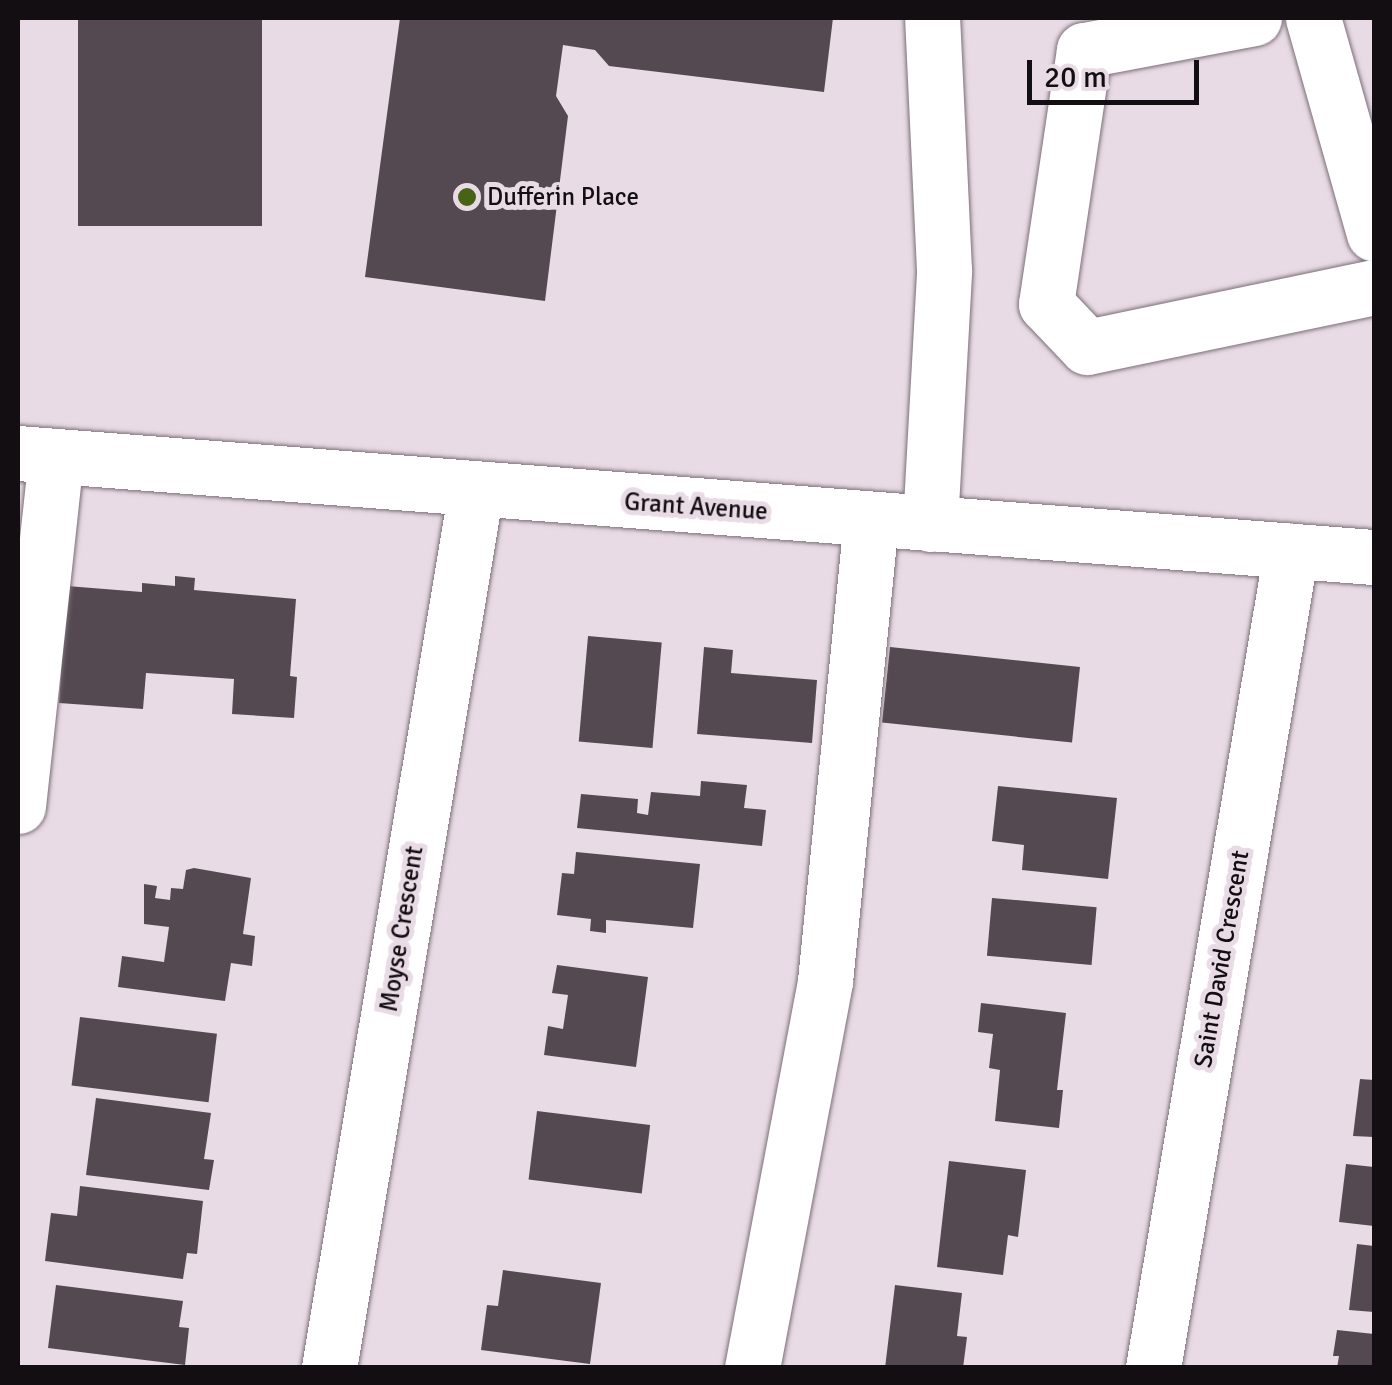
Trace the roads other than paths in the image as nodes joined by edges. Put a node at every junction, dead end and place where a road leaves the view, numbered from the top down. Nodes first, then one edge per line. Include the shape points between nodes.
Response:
1 (932, 18) edge
2 (1254, 18) edge
3 (1313, 18) edge
4 (1086, 34) edge
5 (1374, 234) edge
6 (1374, 287) edge
7 (37, 455) edge
8 (476, 490) junction
9 (871, 520) junction
10 (930, 524) junction
11 (1291, 551) junction
12 (1374, 557) edge
13 (18, 806) edge
14 (329, 1368) edge
15 (752, 1368) edge
16 (1152, 1368) edge

1 - 10 street via 944,270
2 - 4 street
3 - 5 street
4 - 6 street via 1046,304 1087,347
7 - 8 street, Grant Avenue
7 - 13 street
8 - 9 street, Grant Avenue
8 - 14 street, Moyse Crescent
9 - 10 street, Grant Avenue
9 - 15 street via 825,981
10 - 11 street, Grant Avenue
11 - 12 street, Grant Avenue
11 - 16 street, Saint David Crescent

